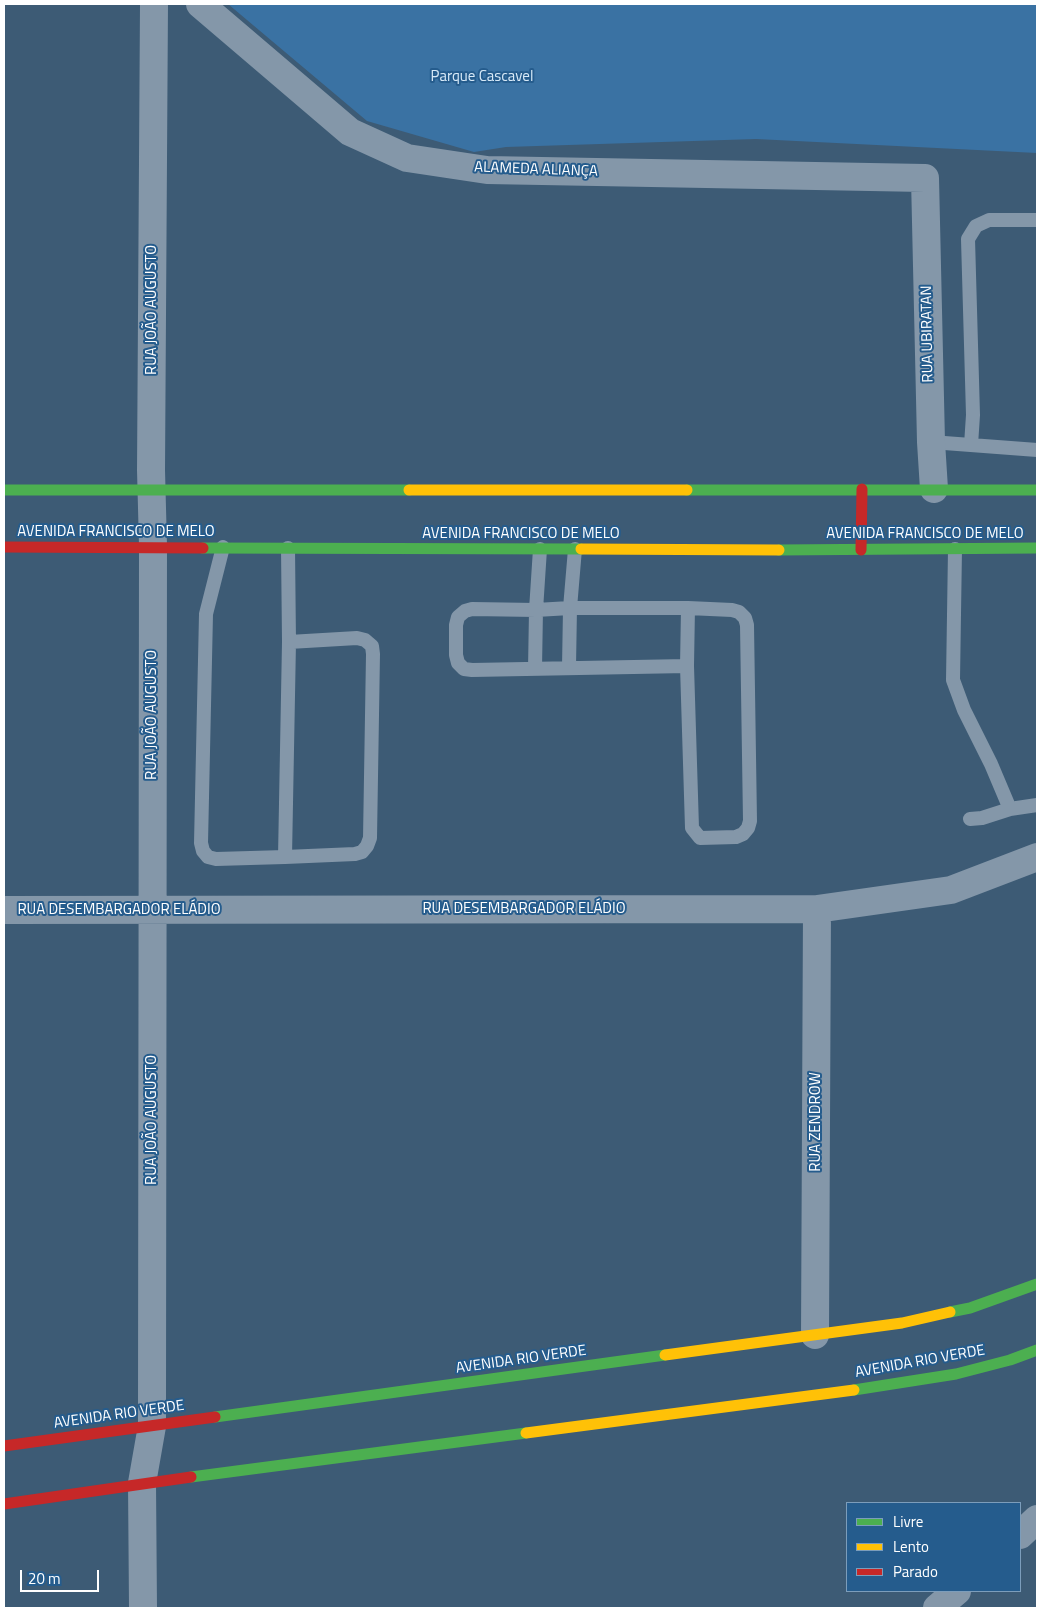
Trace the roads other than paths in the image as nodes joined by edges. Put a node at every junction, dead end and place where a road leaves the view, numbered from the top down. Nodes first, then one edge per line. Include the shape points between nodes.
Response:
1 (154, 4) edge
2 (200, 4) edge
3 (925, 178) joint
4 (1037, 220) edge
5 (931, 442) junction
6 (971, 445) junction
7 (1037, 450) edge
8 (151, 489) junction
9 (862, 489) junction
10 (934, 489) junction
11 (4, 490) edge
12 (1037, 490) edge
13 (153, 546) junction
14 (4, 547) edge
15 (223, 547) junction
16 (288, 548) junction
17 (540, 548) junction
18 (1037, 548) edge
19 (575, 549) junction
20 (955, 549) junction
21 (861, 550) junction
22 (570, 608) junction
23 (688, 608) junction
24 (536, 610) junction
25 (290, 642) junction
26 (687, 666) junction
27 (569, 667) junction
28 (535, 669) junction
29 (1037, 805) edge
30 (1010, 809) junction
31 (970, 819) dead end
32 (285, 857) junction
33 (1037, 857) edge
34 (817, 909) junction
35 (4, 910) edge
36 (152, 910) junction
37 (1037, 1284) edge
38 (815, 1335) junction
39 (1037, 1350) edge
40 (152, 1426) junction
41 (4, 1446) edge
42 (142, 1483) junction
43 (4, 1504) edge
44 (1037, 1519) edge
45 (1021, 1534) edge
46 (956, 1592) edge
47 (143, 1608) edge
48 (937, 1608) edge

1 - 8 street, RUA JOÃO AUGUSTO
2 - 3 street, ALAMEDA ALIANÇA via 350,132 407,158 487,170
3 - 5 street, RUA UBIRATAN
4 - 6 lane via 989,220 976,226 968,239
5 - 6 lane
5 - 10 street, RUA UBIRATAN
6 - 7 lane
8 - 9 street
8 - 11 street
8 - 13 street, RUA JOÃO AUGUSTO
9 - 10 street
9 - 21 street
10 - 12 street
13 - 14 street, AVENIDA FRANCISCO DE MELO
13 - 15 street, AVENIDA FRANCISCO DE MELO
13 - 36 street, RUA JOÃO AUGUSTO
15 - 16 street, AVENIDA FRANCISCO DE MELO
15 - 32 lane via 206,614 201,843 208,857 216,859
16 - 17 street, AVENIDA FRANCISCO DE MELO
16 - 25 lane
17 - 19 street, AVENIDA FRANCISCO DE MELO
17 - 24 lane
18 - 20 street, AVENIDA FRANCISCO DE MELO
19 - 21 street, AVENIDA FRANCISCO DE MELO
19 - 22 lane
20 - 21 street, AVENIDA FRANCISCO DE MELO
20 - 30 lane via 953,680
22 - 23 lane
22 - 24 lane
22 - 27 lane
23 - 26 lane
23 - 26 lane via 739,612 747,625 750,821 743,834 736,837 700,838 692,828
24 - 28 lane
24 - 28 lane via 472,609 458,617 456,632 456,655 464,669
25 - 32 lane
25 - 32 lane via 357,638 372,646 370,838 368,846 355,854
26 - 27 lane
27 - 28 lane
29 - 30 lane
30 - 31 lane
33 - 34 street, RUA DESEMBARGADOR ELÁDIO via 951,890
34 - 36 street, RUA DESEMBARGADOR ELÁDIO
34 - 38 street, RUA ZENDROW
35 - 36 street, RUA DESEMBARGADOR ELÁDIO
36 - 40 street, RUA JOÃO AUGUSTO
37 - 38 street, AVENIDA RIO VERDE via 970,1308
38 - 40 street, AVENIDA RIO VERDE
39 - 42 street, AVENIDA RIO VERDE via 956,1374 892,1385
40 - 41 street, AVENIDA RIO VERDE
40 - 42 street, RUA JOÃO AUGUSTO
42 - 43 street, AVENIDA RIO VERDE
42 - 47 street, RUA JOÃO AUGUSTO
44 - 45 street
46 - 48 street

